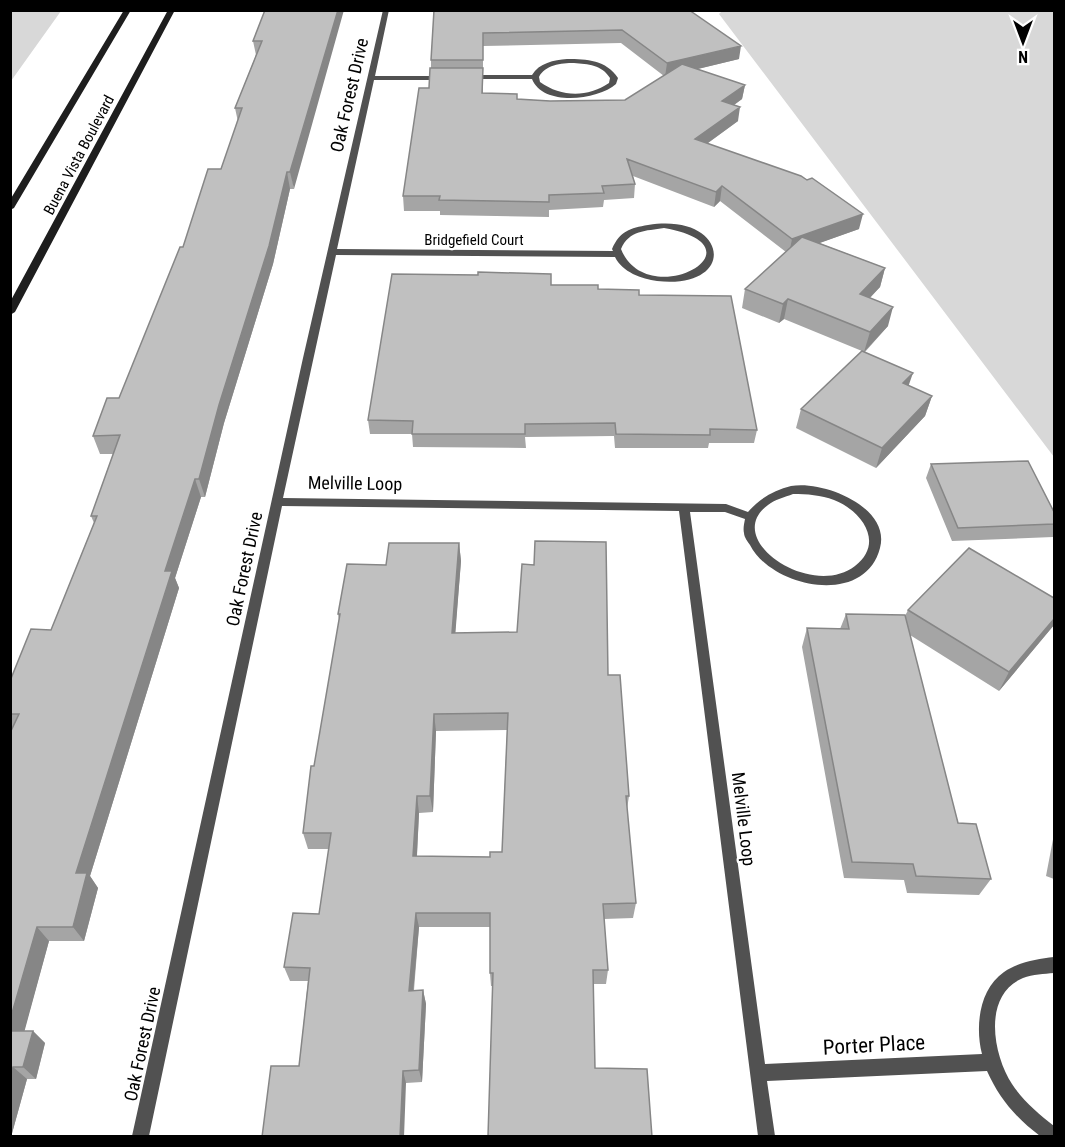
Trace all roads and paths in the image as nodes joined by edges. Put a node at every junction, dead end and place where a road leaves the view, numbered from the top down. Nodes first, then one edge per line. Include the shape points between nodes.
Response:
1 (128, 10) edge
2 (172, 10) edge
3 (386, 10) edge
4 (535, 77) junction
5 (371, 78) junction
6 (10, 208) edge
7 (332, 252) junction
8 (616, 254) junction
9 (10, 312) edge
10 (277, 502) junction
11 (684, 507) junction
12 (750, 518) junction
13 (1054, 965) edge
14 (992, 1062) junction
15 (758, 1073) junction
16 (1054, 1136) edge
17 (140, 1137) edge
18 (766, 1137) edge

1 - 6 main road, Buena Vista Boulevard
2 - 9 main road, Buena Vista Boulevard
3 - 5 street, Oak Forest Drive
4 - 4 street via 555,62 581,60 604,67 614,78 606,89 574,96 542,88
4 - 5 street
5 - 7 street, Oak Forest Drive
7 - 8 street, Bridgefield Court
7 - 10 street, Oak Forest Drive
8 - 8 street via 616,244 628,233 664,225 695,233 705,240 712,257 699,272 672,279 642,275 620,262
10 - 11 street, Melville Loop
10 - 17 street, Oak Forest Drive
11 - 12 street, Melville Loop via 726,508
11 - 15 street, Melville Loop
12 - 12 street via 758,504 773,495 792,490 834,495 867,518 875,533 875,549 869,562 840,579 799,578 764,559 753,546
13 - 14 street via 1029,968 1006,980 991,1002 986,1030
14 - 15 street, Porter Place
14 - 16 street via 1006,1091 1029,1118
15 - 18 street, Melville Loop

